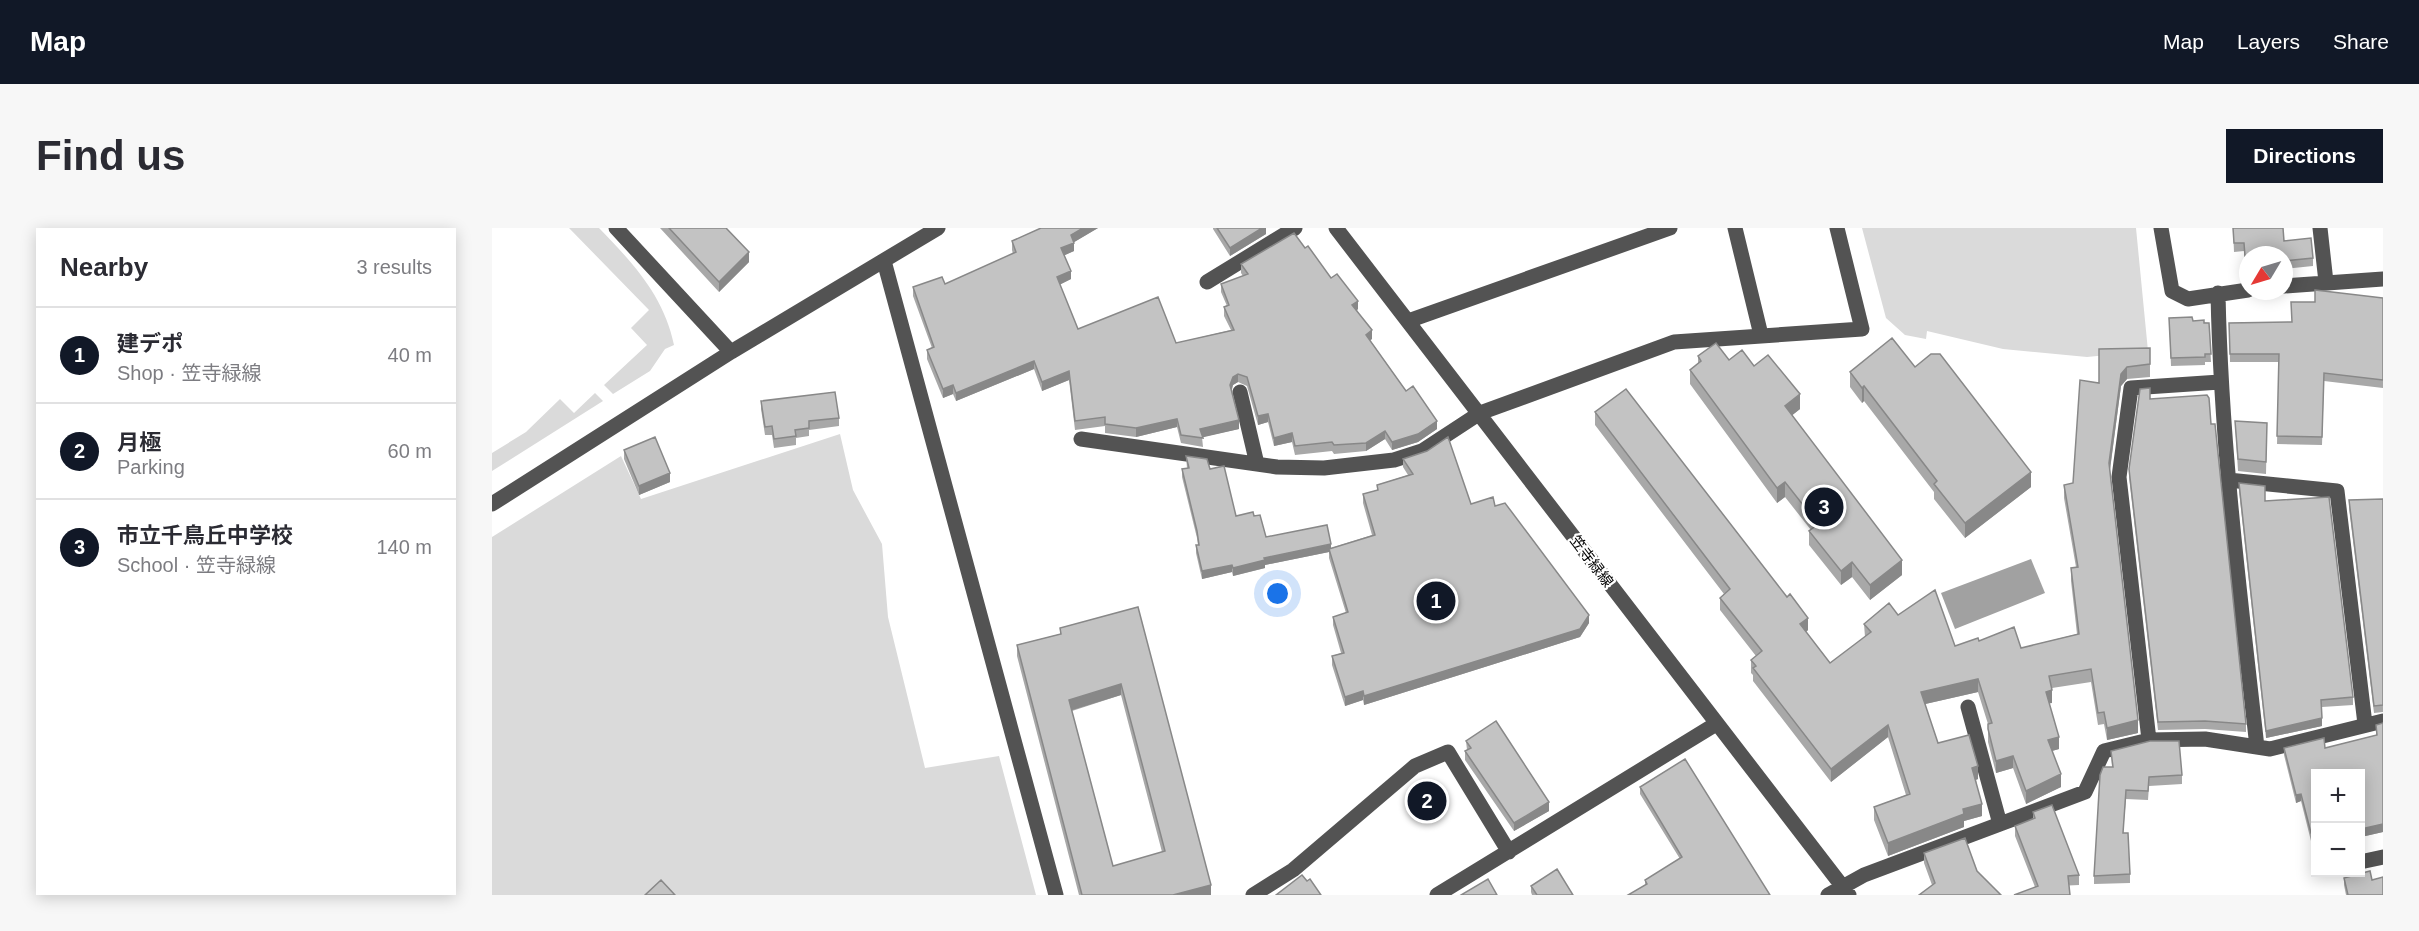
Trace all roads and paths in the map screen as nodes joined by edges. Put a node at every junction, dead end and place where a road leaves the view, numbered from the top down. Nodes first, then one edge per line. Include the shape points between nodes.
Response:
1 (616, 228) edge
2 (938, 228) edge
3 (1295, 228) edge
4 (1336, 228) edge
5 (1670, 228) edge
6 (1735, 228) edge
7 (1837, 228) edge
8 (2161, 228) edge
9 (2320, 228) edge
10 (884, 261) junction
11 (2383, 279) edge
12 (1207, 282) dead end
13 (2326, 282) junction
14 (2293, 285) edge
15 (2239, 291) edge
16 (2218, 293) junction
17 (1408, 321) junction
18 (1761, 335) junction
19 (731, 352) junction
20 (2220, 382) junction
21 (1240, 392) dead end
22 (1480, 413) junction
23 (1081, 439) dead end
24 (1257, 464) junction
25 (2228, 480) junction
26 (492, 504) edge
27 (1968, 707) dead end
28 (2383, 721) edge
29 (1716, 724) junction
30 (2365, 724) junction
31 (2149, 740) junction
32 (2257, 747) junction
33 (2000, 824) junction
34 (1509, 852) junction
35 (2383, 857) edge
36 (2365, 861) edge
37 (1846, 891) edge
38 (1056, 895) edge
39 (1253, 895) edge
40 (1437, 895) edge
41 (1828, 895) edge

1 - 19 street
2 - 10 street
3 - 12 street
4 - 17 street, 笠寺緑線
5 - 17 street
6 - 18 street
7 - 18 street via 1862,329
8 - 16 street via 2172,291 2188,299
9 - 13 street
10 - 19 street
10 - 38 street
11 - 13 street
13 - 14 street
15 - 16 street
16 - 20 street
17 - 22 street, 笠寺緑線
18 - 22 street via 1674,342
19 - 26 street
20 - 25 street
20 - 31 street via 2131,388 2119,477
21 - 24 street
22 - 24 street via 1422,451 1394,460 1323,468
22 - 29 street, 笠寺緑線
23 - 24 street
25 - 30 street via 2337,491
25 - 32 street
27 - 33 street
28 - 30 street
29 - 34 street
29 - 37 street, 笠寺緑線
30 - 32 street via 2288,746
31 - 32 street via 2205,738
31 - 33 street via 2104,750 2085,792
33 - 37 street
34 - 39 street via 1448,752 1415,766 1293,870
34 - 40 street
35 - 36 street
37 - 41 street

